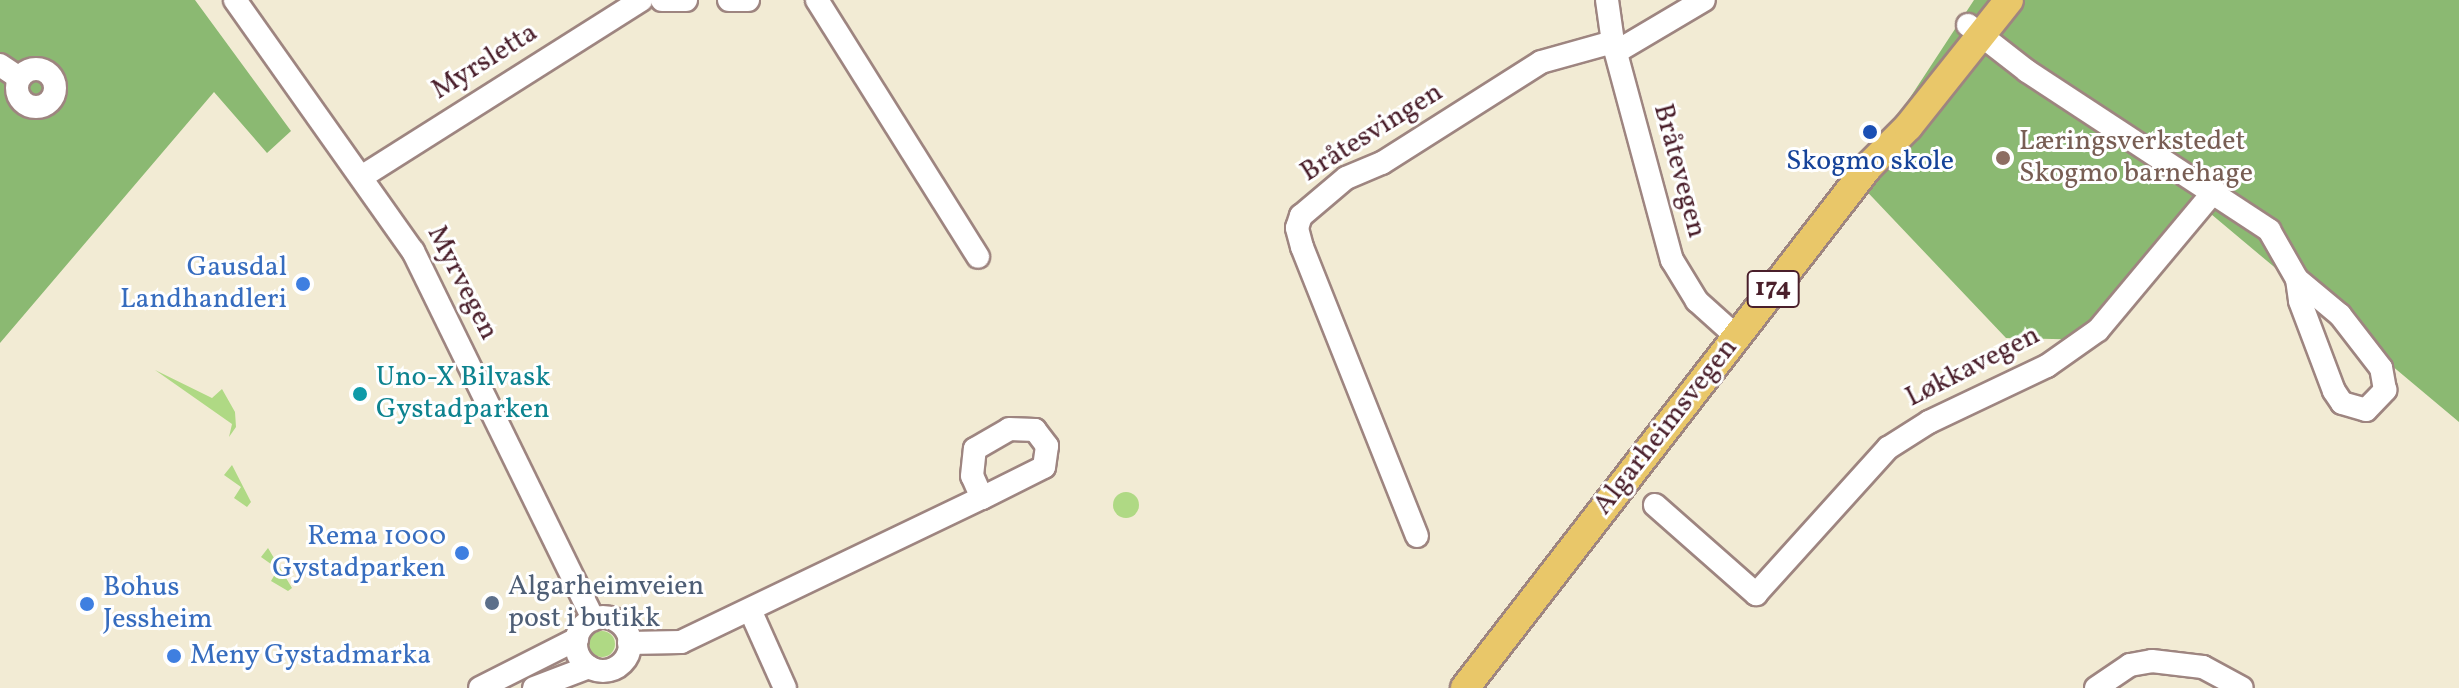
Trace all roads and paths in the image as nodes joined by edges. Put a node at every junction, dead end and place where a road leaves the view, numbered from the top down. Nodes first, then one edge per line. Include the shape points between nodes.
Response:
1 (235, 0) edge
2 (641, 0) edge
3 (662, 0) edge
4 (686, 0) edge
5 (729, 0) edge
6 (748, 0) edge
7 (817, 0) edge
8 (1607, 0) edge
9 (1704, 0) edge
10 (1987, 0) edge
11 (2009, 0) edge
12 (1975, 30) junction
13 (1614, 47) junction
14 (0, 65) edge
15 (19, 78) dead end
16 (363, 176) junction
17 (2215, 190) junction
18 (978, 257) dead end
19 (2297, 279) junction
20 (1736, 336) junction
21 (982, 498) dead end
22 (1655, 505) dead end
23 (1417, 536) dead end
24 (751, 612) junction
25 (593, 619) junction
26 (577, 639) junction
27 (629, 643) junction
28 (589, 667) junction
29 (480, 688) edge
30 (534, 688) edge
31 (785, 688) edge
32 (1465, 688) edge
33 (2096, 688) edge
34 (2242, 688) edge

1 - 16 street, Myrvegen
2 - 16 street, Myrsletta
3 - 4 street
5 - 6 street
7 - 18 street
8 - 13 street, Bråtevegen
9 - 13 street
10 - 12 main road, Algarheimsvegen / 174
11 - 12 main road, Algarheimsvegen / 174
12 - 17 street via 2027,71
12 - 20 main road, Algarheimsvegen / 174 via 1908,127 1868,167
13 - 20 street, Bråtevegen via 1672,260 1697,301
13 - 23 street, Bråtesvingen via 1560,54 1531,68 1382,163 1346,178 1301,216 1297,228 1302,247
14 - 15 street
16 - 25 street, Myrvegen via 420,263
17 - 19 street via 2269,230
17 - 22 street, Løkkavegen via 2098,330 2047,366 1929,422 1888,448 1756,594
19 - 19 street via 2300,301 2334,391 2342,403 2366,410 2385,390 2381,368 2340,315
20 - 32 main road, Algarheimsvegen / 174
21 - 24 street
24 - 27 street via 681,642
24 - 31 street
25 - 26 street
25 - 27 street via 617,622
26 - 28 street via 578,655
26 - 29 street
27 - 28 street via 625,659 613,669
28 - 30 street
33 - 34 street via 2130,665 2164,661 2203,667

